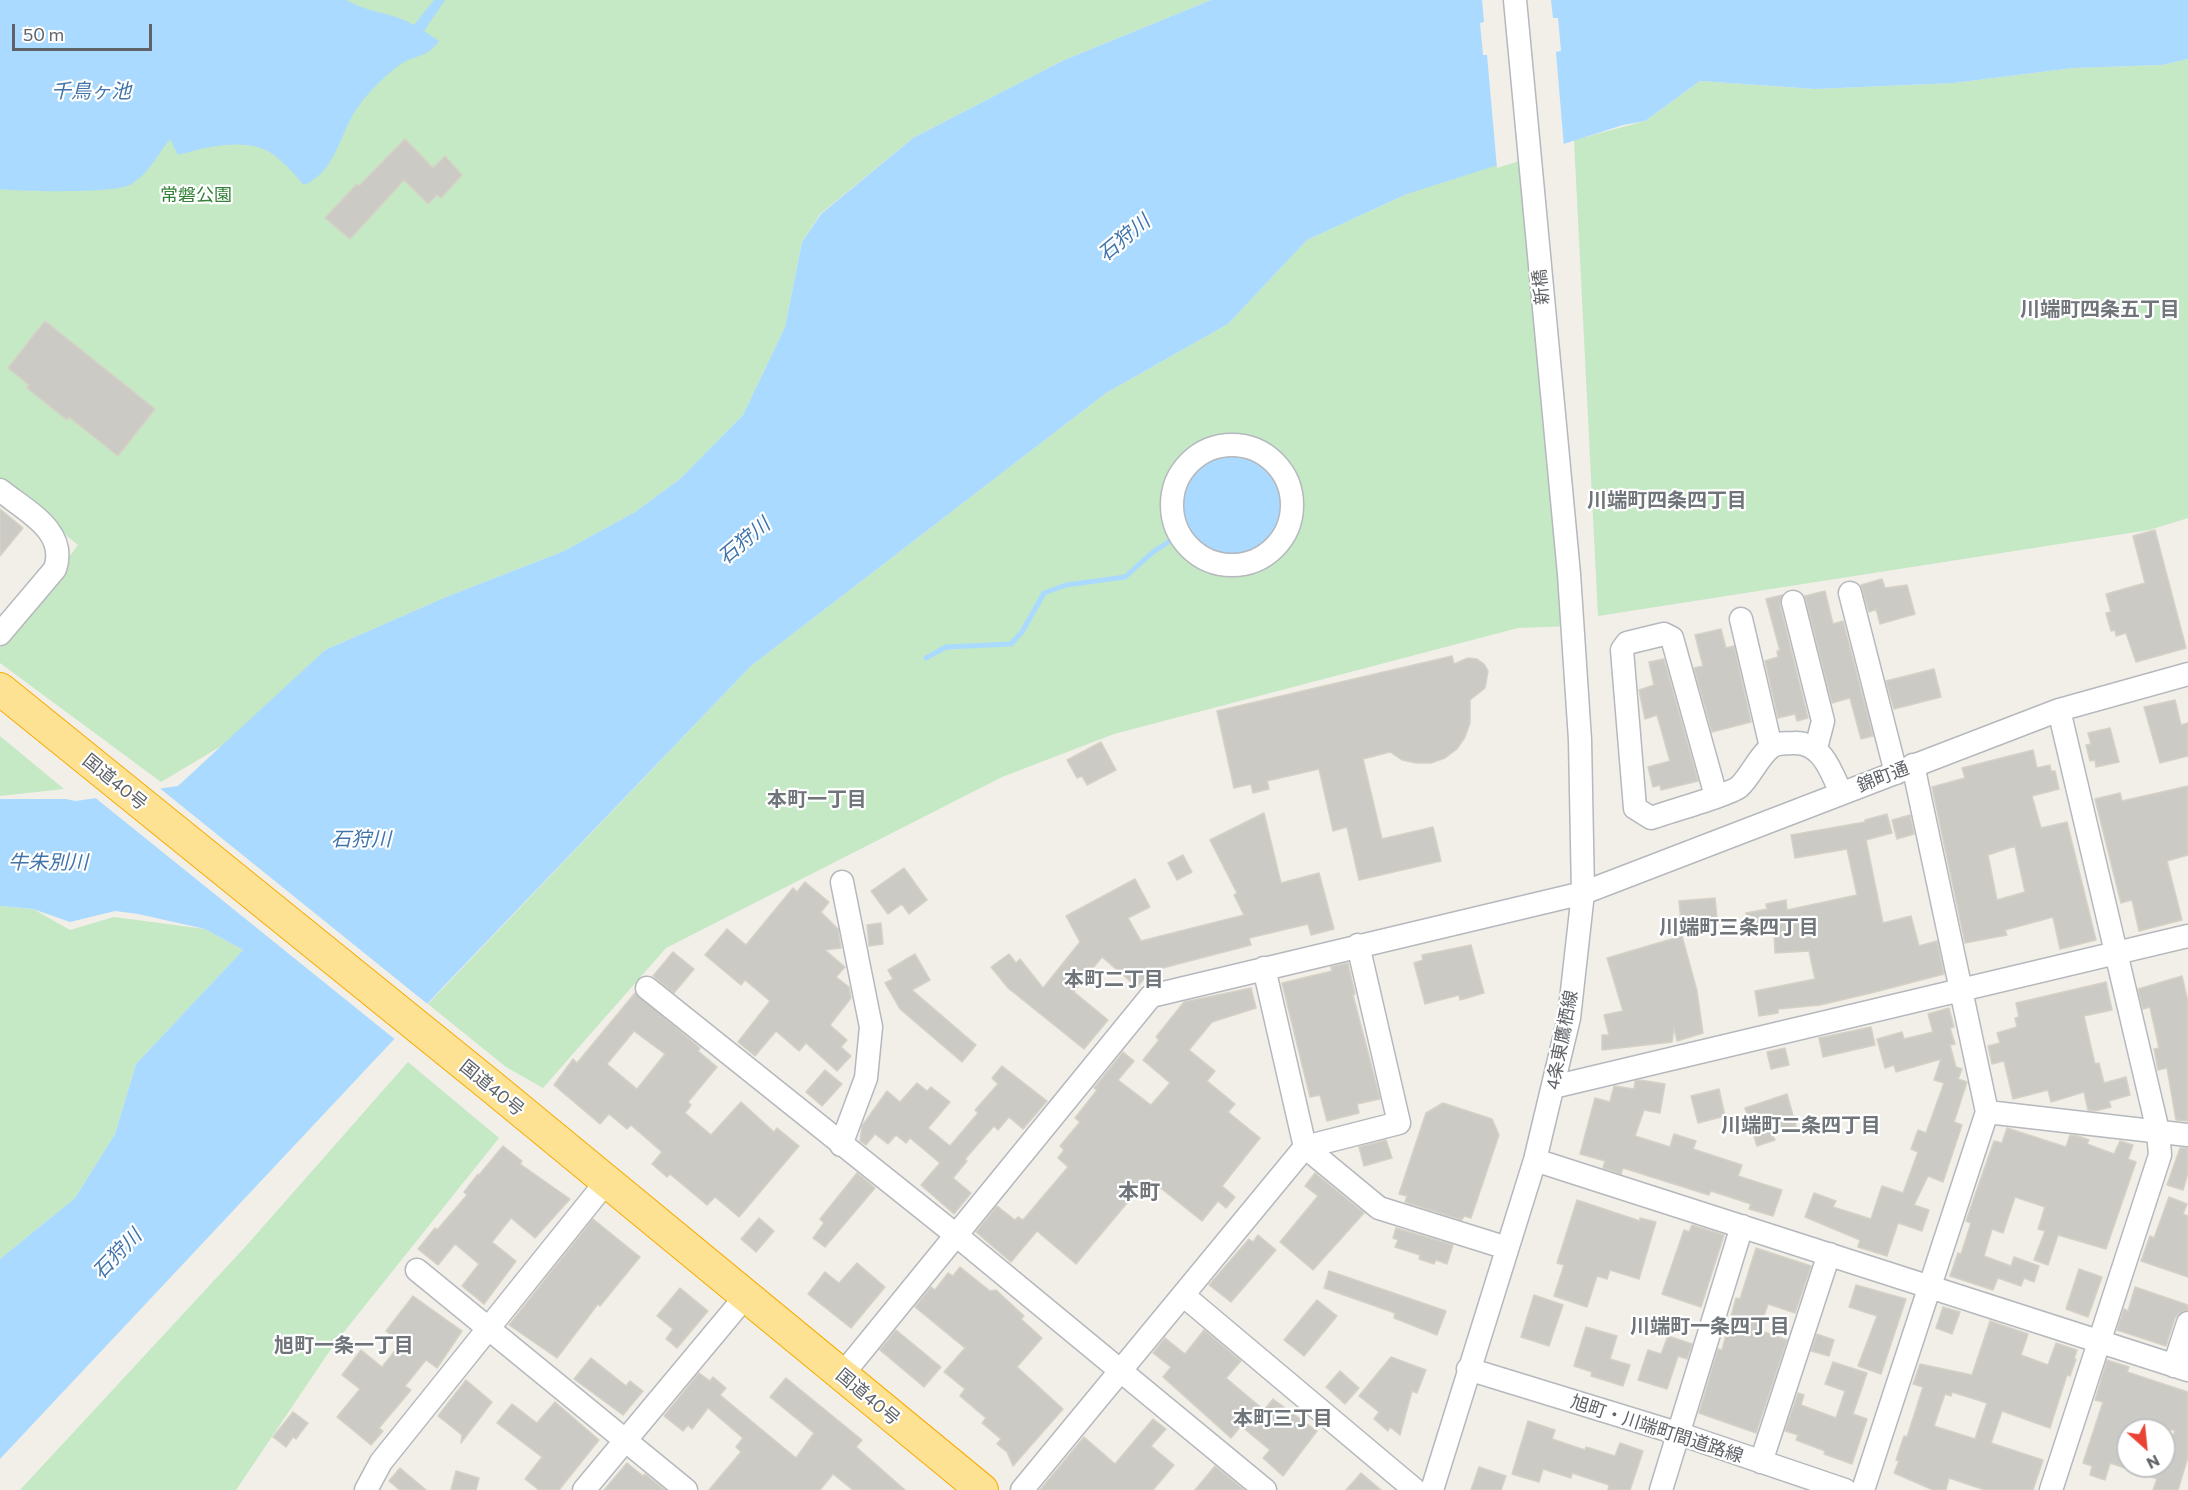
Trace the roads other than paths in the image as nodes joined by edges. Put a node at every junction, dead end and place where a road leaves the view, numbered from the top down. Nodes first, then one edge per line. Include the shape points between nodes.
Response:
1 (1515, 0) edge
2 (1251, 448) joint
3 (0, 490) edge
4 (1569, 574) joint
5 (1850, 593) dead end
6 (1793, 602) dead end
7 (1741, 619) dead end
8 (0, 634) edge
9 (2188, 674) edge
10 (0, 690) edge
11 (2059, 710) junction
12 (1772, 747) junction
13 (1816, 748) junction
14 (1904, 769) junction
15 (1841, 793) junction
16 (1716, 796) junction
17 (842, 882) dead end
18 (1583, 893) junction
19 (2188, 936) edge
20 (1359, 945) junction
21 (2117, 955) junction
22 (1264, 968) junction
23 (647, 988) dead end
24 (1962, 990) junction
25 (1553, 1087) junction
26 (1987, 1112) junction
27 (2158, 1131) junction
28 (2188, 1135) edge
29 (841, 1144) junction
30 (1305, 1147) junction
31 (1535, 1160) junction
32 (606, 1182) junction
33 (1742, 1226) junction
34 (956, 1235) junction
35 (1507, 1248) junction
36 (1828, 1254) junction
37 (417, 1270) dead end
38 (1930, 1287) junction
39 (1183, 1295) junction
40 (745, 1297) junction
41 (2188, 1323) edge
42 (487, 1329) junction
43 (2098, 1342) junction
44 (2181, 1368) edge
45 (1468, 1369) junction
46 (1121, 1370) junction
47 (842, 1375) junction
48 (1680, 1434) junction
49 (625, 1440) junction
50 (1761, 1462) junction
51 (366, 1490) edge
52 (584, 1490) edge
53 (686, 1490) edge
54 (982, 1490) edge
55 (1022, 1490) edge
56 (1265, 1490) edge
57 (1415, 1490) edge
58 (1432, 1490) edge
59 (1661, 1490) edge
60 (1845, 1490) edge
61 (1863, 1490) edge
62 (2051, 1490) edge

1 - 4 street, 新橋
2 - 2 street via 1229,445 1209,450 1191,461 1176,485 1173,522 1184,542 1209,561 1240,565 1263,556 1278,544 1290,522 1288,481 1270,458
3 - 8 street via 49,529 58,546 55,569
4 - 18 street, 4条東鷹栖線 via 1580,740
5 - 14 street
6 - 13 street via 1823,721
7 - 12 street
9 - 11 street, 錦町通
10 - 32 highway, 国道40号
11 - 14 street, 錦町通
11 - 21 street
12 - 13 street via 1799,742
12 - 16 street via 1738,788
13 - 15 street
14 - 15 street, 錦町通
14 - 24 street
15 - 18 street, 錦町通
16 - 16 street via 1672,638 1664,634 1628,643 1622,650 1635,808 1651,818
17 - 29 street via 871,1027 866,1078
18 - 20 street, 錦町通
18 - 25 street, 4条東鷹栖線 via 1569,1017
19 - 21 street
20 - 22 street, 錦町通
20 - 30 street via 1399,1123
21 - 24 street
21 - 27 street
22 - 30 street
22 - 34 street, 錦町通 via 1151,996
23 - 29 street
24 - 25 street
24 - 26 street
25 - 31 street, 4条東鷹栖線
26 - 27 street
26 - 38 street
27 - 28 street
27 - 43 street via 2160,1155
29 - 34 street
30 - 35 street via 1379,1208
30 - 39 street
31 - 33 street
31 - 35 street, 4条東鷹栖線
32 - 40 highway, 国道40号
32 - 42 street
33 - 36 street
33 - 48 street
34 - 46 street
34 - 47 street, 錦町通
35 - 45 street, 4条東鷹栖線
36 - 38 street
36 - 50 street
37 - 42 street
38 - 43 street
38 - 61 street
39 - 46 street
39 - 57 street
40 - 47 highway, 国道40号
40 - 49 street
41 - 44 street
42 - 49 street
42 - 51 street via 381,1462
43 - 44 street
43 - 62 street
45 - 48 street, 旭町・川端町間道路線
45 - 58 street, 4条東鷹栖線
46 - 55 street
46 - 56 street
47 - 54 highway, 国道40号
48 - 50 street, 旭町・川端町間道路線
48 - 59 street
49 - 52 street
49 - 53 street
50 - 60 street, 旭町・川端町間道路線

